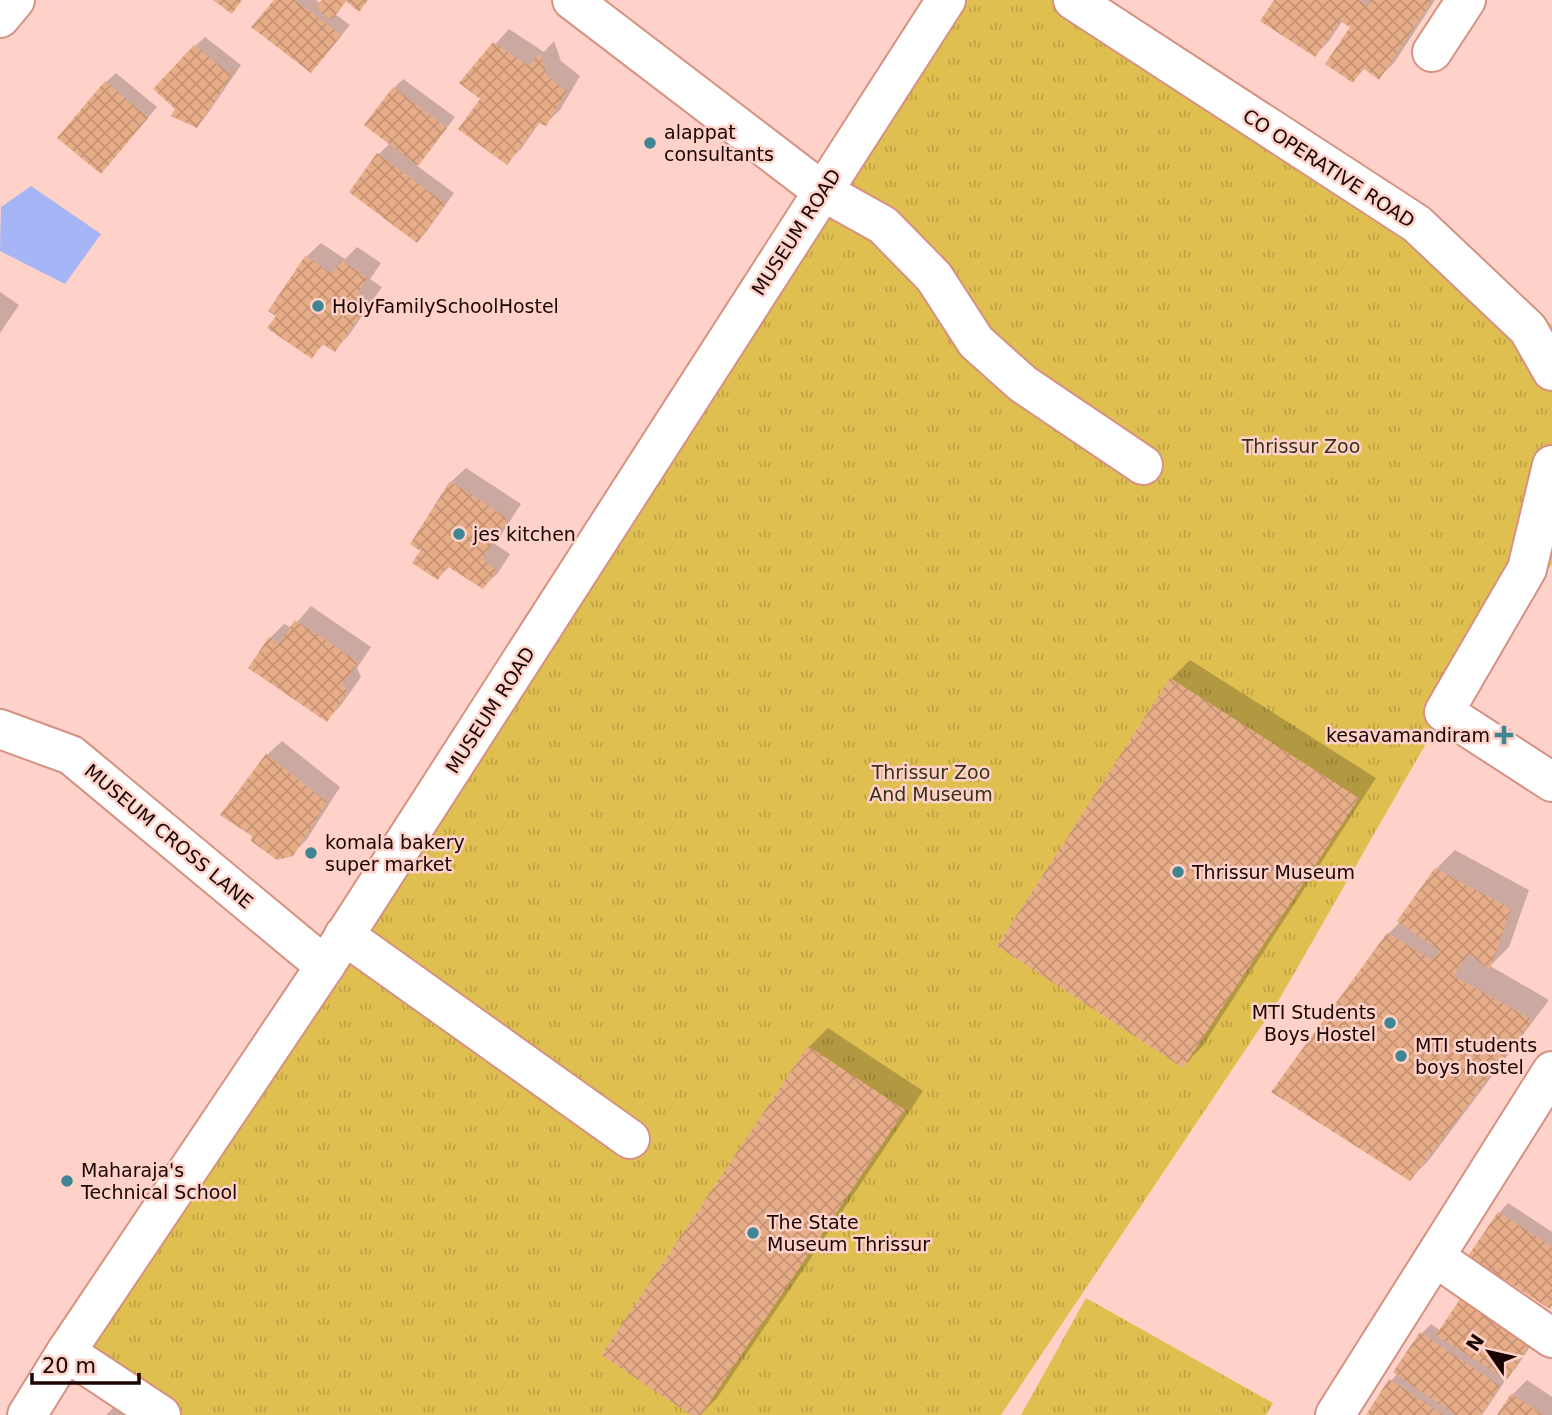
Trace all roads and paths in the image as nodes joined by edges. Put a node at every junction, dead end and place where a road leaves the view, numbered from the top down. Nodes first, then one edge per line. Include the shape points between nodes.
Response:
1 (15, 0) edge
2 (572, 0) edge
3 (946, 0) edge
4 (1073, 0) edge
5 (1466, 0) edge
6 (0, 18) edge
7 (1432, 52) dead end
8 (822, 191) junction
9 (1552, 371) edge
10 (1143, 465) dead end
11 (1552, 465) edge
12 (0, 729) edge
13 (1552, 782) edge
14 (335, 951) junction
15 (1552, 1071) edge
16 (630, 1139) dead end
17 (1435, 1257) junction
18 (1552, 1338) edge
19 (66, 1352) junction
20 (27, 1415) edge
21 (161, 1415) edge
22 (1335, 1415) edge

1 - 6 street
2 - 8 street
3 - 8 street, MUSEUM ROAD
4 - 9 street, CO OPERATIVE ROAD via 1417,224 1528,329
5 - 7 street
8 - 10 street via 883,225 934,277 976,342 1023,384
8 - 14 street, MUSEUM ROAD
11 - 13 street via 1527,569 1444,712
12 - 14 street, MUSEUM CROSS LANE via 71,755
14 - 16 street, MUSEUM CROSS LANE
14 - 19 street, MUSEUM ROAD
15 - 17 street
17 - 18 street
17 - 22 street
19 - 20 street, MUSEUM ROAD
19 - 21 street

